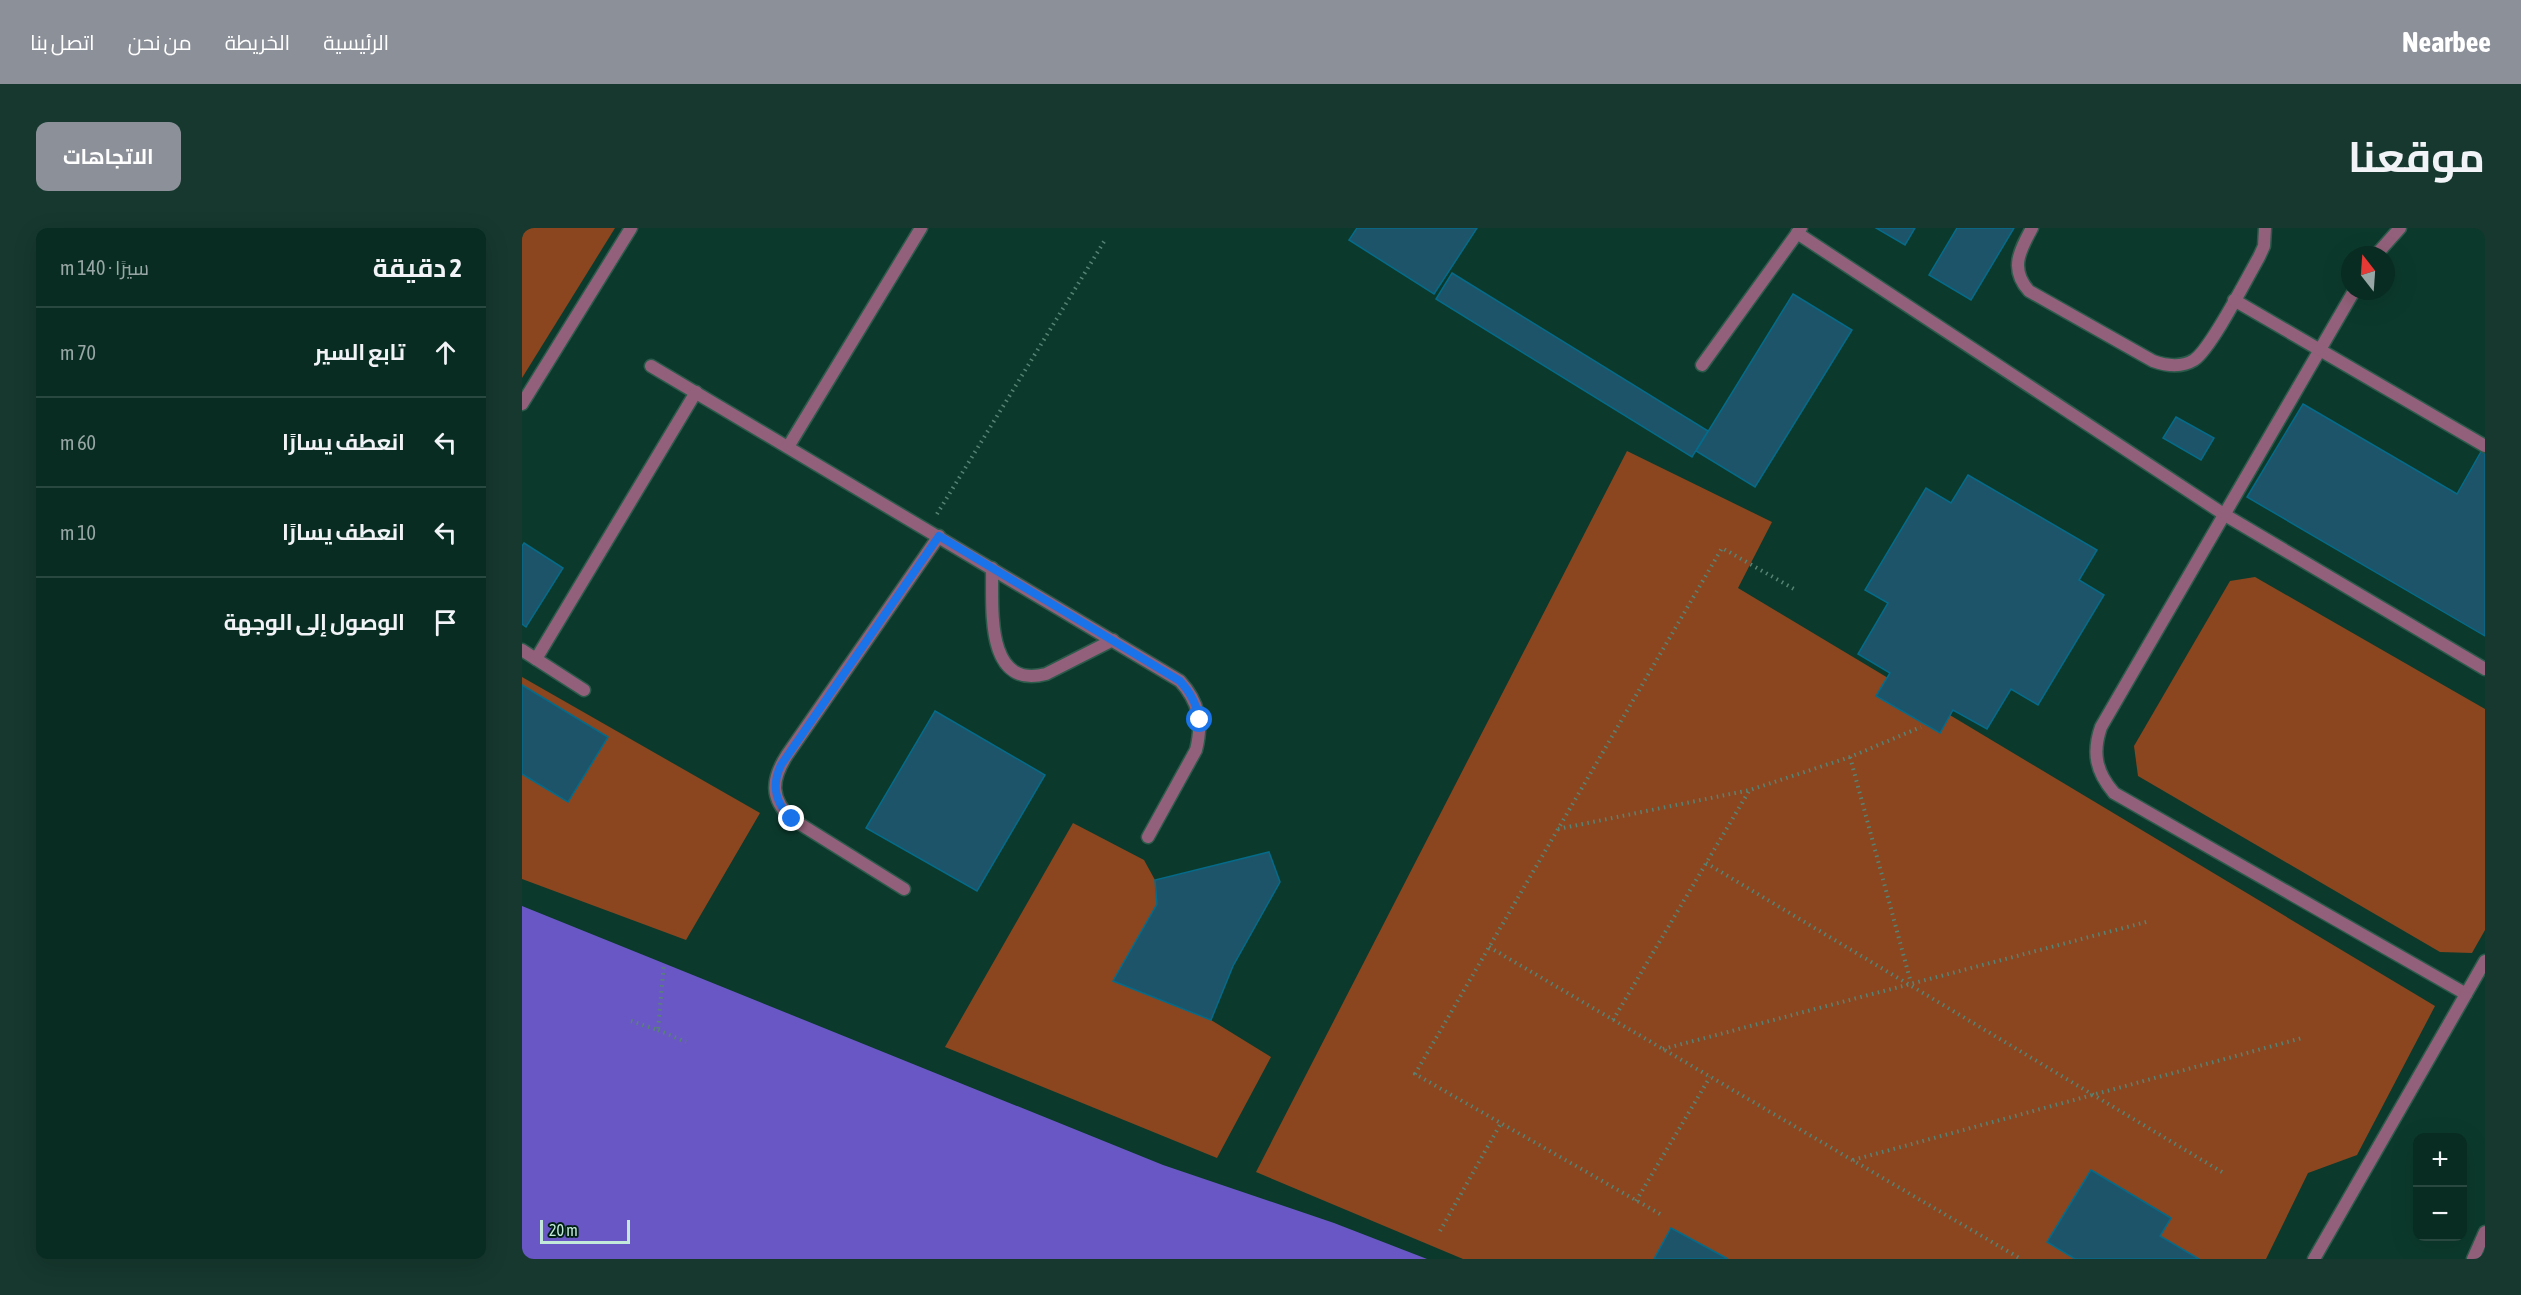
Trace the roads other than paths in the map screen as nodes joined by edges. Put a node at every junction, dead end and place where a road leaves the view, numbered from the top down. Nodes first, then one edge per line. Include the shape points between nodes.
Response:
1 (631, 228) edge
2 (921, 228) edge
3 (2032, 228) edge
4 (2265, 228) edge
5 (2400, 228) edge
6 (1799, 230) edge
7 (2384, 246) edge
8 (2234, 300) junction
9 (2349, 300) edge
10 (2321, 349) junction
11 (1702, 365) dead end
12 (651, 366) dead end
13 (696, 392) junction
14 (522, 404) edge
15 (2485, 446) edge
16 (788, 447) junction
17 (2225, 515) junction
18 (933, 533) junction
19 (992, 568) junction
20 (1113, 640) junction
21 (522, 650) edge
22 (536, 659) junction
23 (2485, 669) edge
24 (584, 690) dead end
25 (1148, 837) dead end
26 (904, 889) dead end
27 (2485, 961) edge
28 (2466, 994) junction
29 (2485, 1232) edge
30 (2314, 1259) edge
31 (2473, 1259) edge

1 - 14 lane
2 - 16 lane
3 - 8 lane via 2017,258 2019,276 2029,291 2153,361 2174,366 2195,359
4 - 8 lane via 2264,246
5 - 7 lane
6 - 11 lane
6 - 17 lane
8 - 10 lane
9 - 10 lane
10 - 15 lane
10 - 17 lane
12 - 13 lane
13 - 16 lane
13 - 22 lane
16 - 18 lane
17 - 23 lane
17 - 28 lane via 2102,727 2095,755 2104,782 2126,801
18 - 19 lane
18 - 26 lane via 787,756 776,776 775,788 777,800 788,815
19 - 20 lane
19 - 20 lane via 997,648 1015,672 1036,677 1046,674
20 - 25 lane via 1180,681 1193,699 1200,720 1196,750
21 - 22 lane
22 - 24 lane
27 - 28 lane
28 - 30 lane
29 - 31 lane

